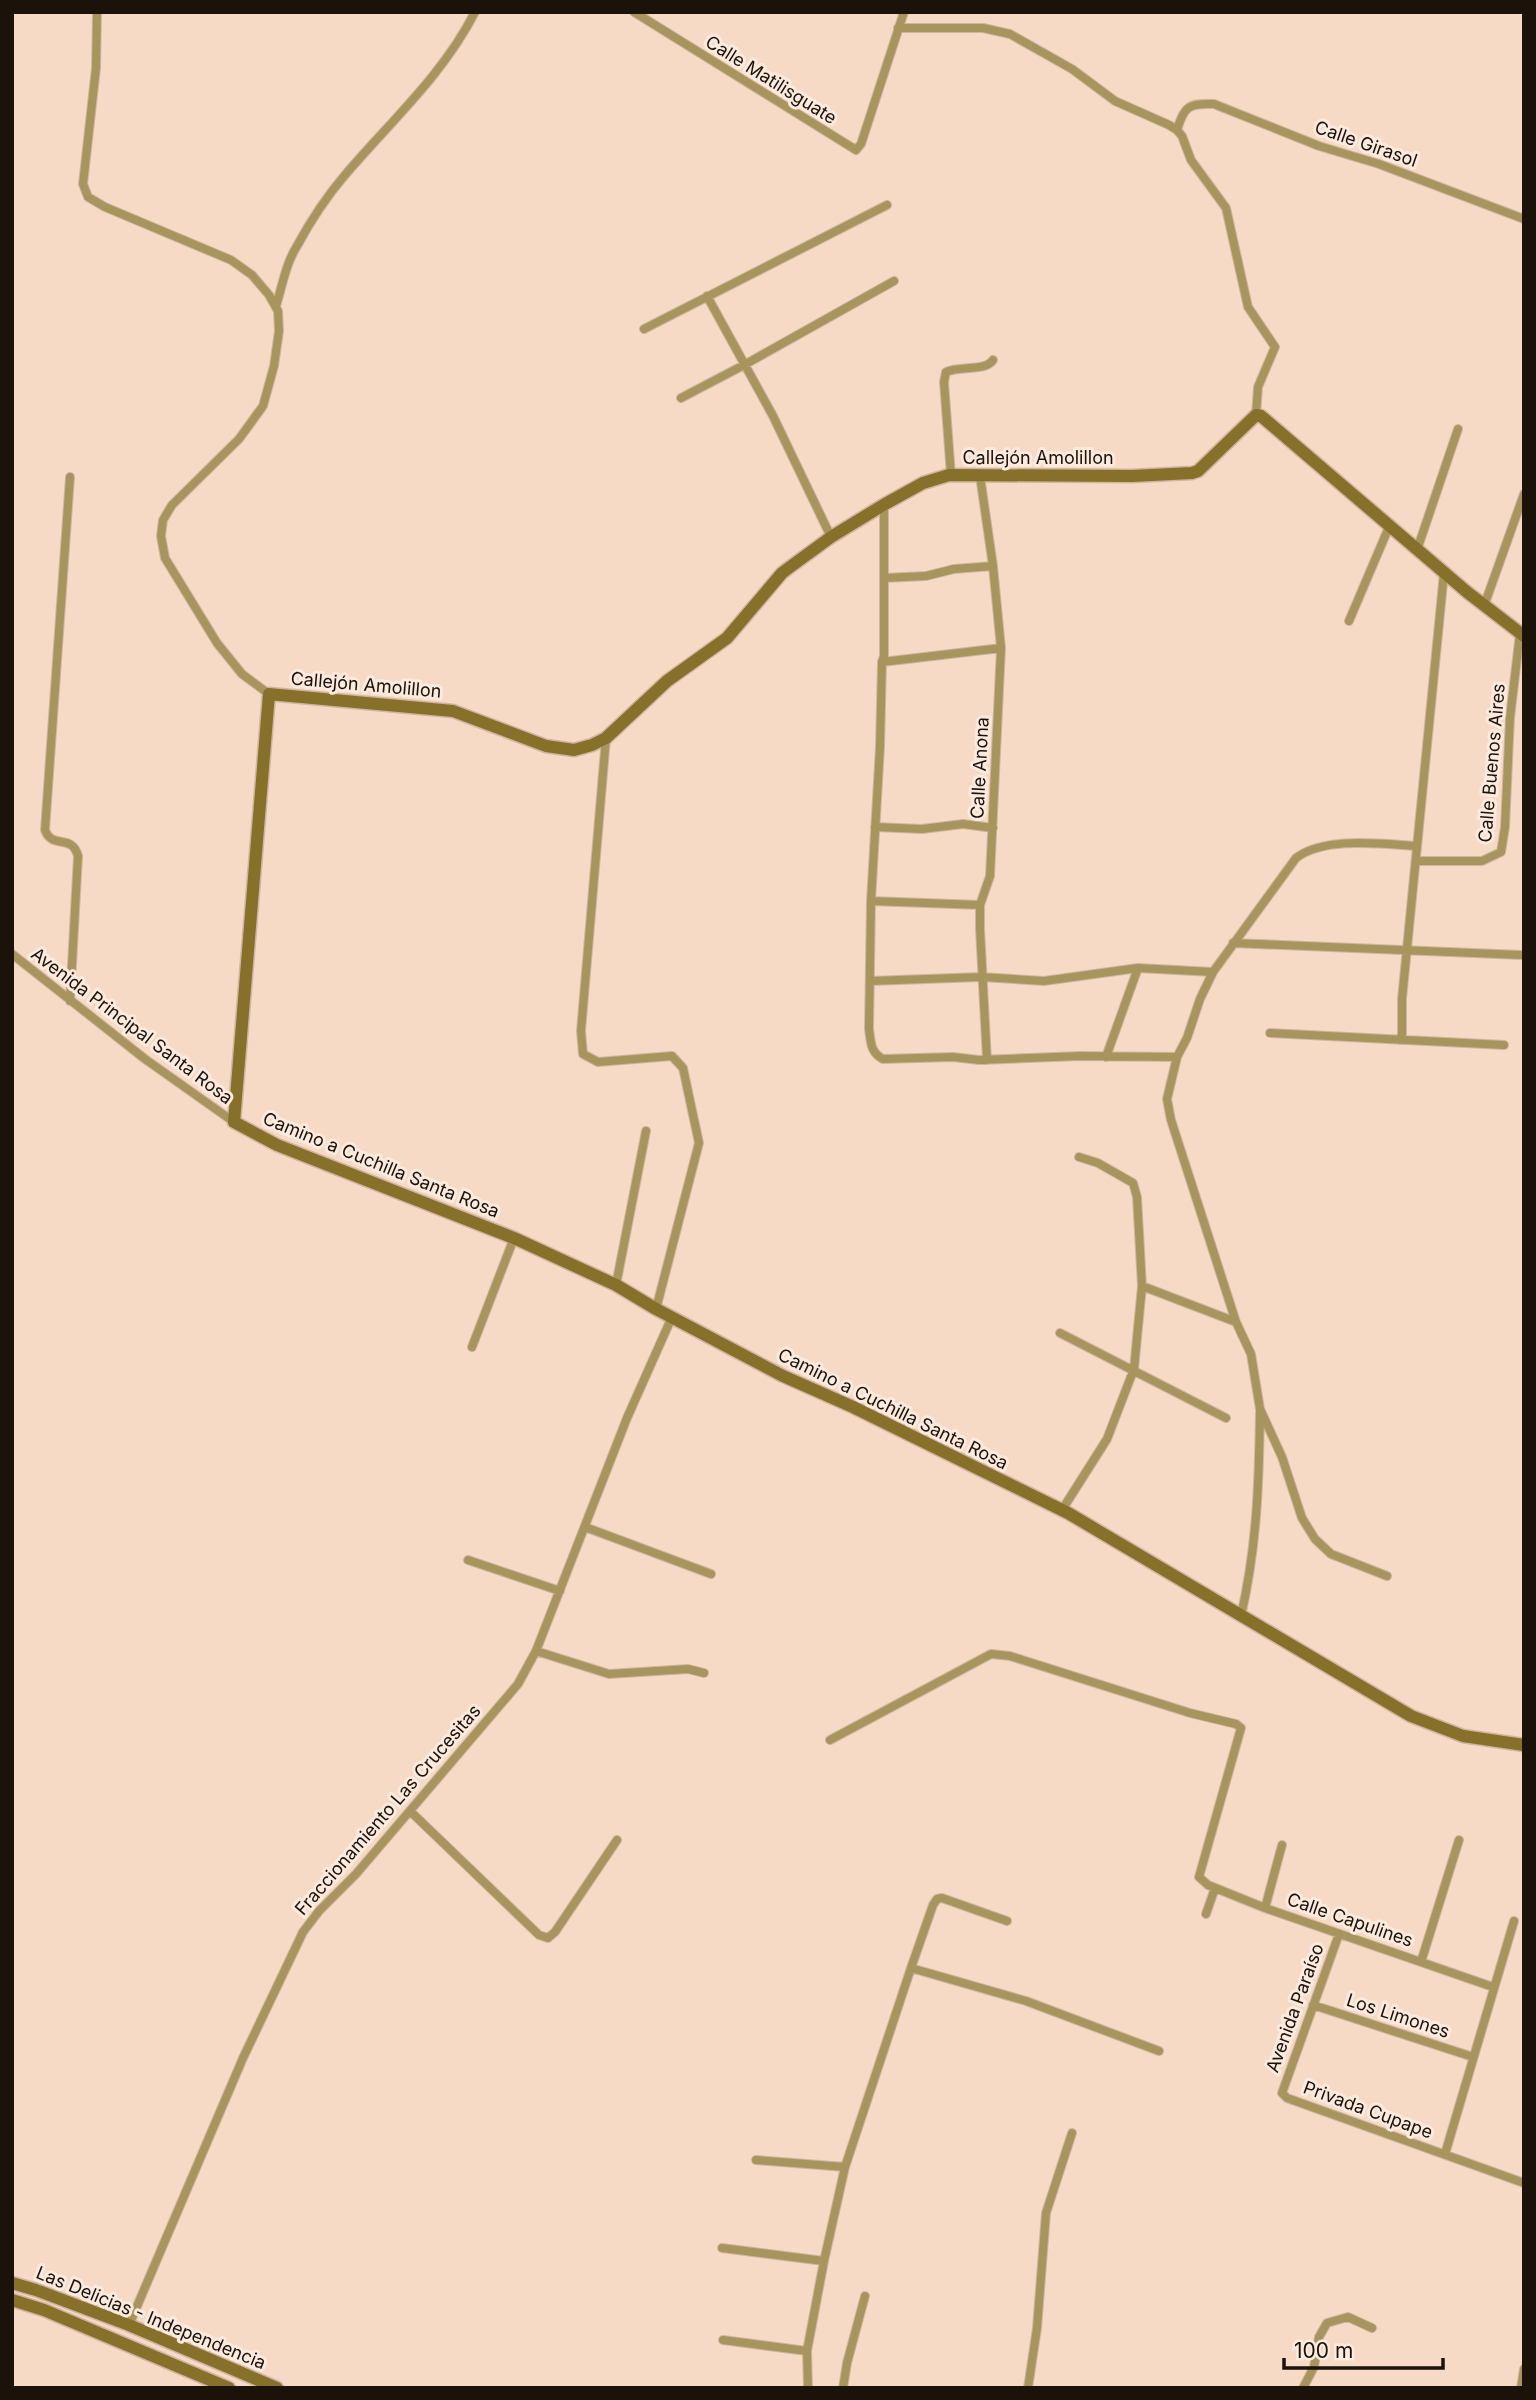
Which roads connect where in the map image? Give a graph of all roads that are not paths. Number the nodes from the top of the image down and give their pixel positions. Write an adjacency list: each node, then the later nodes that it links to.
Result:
1 (97, 12): 11 (street)
2 (475, 12): 11 (street)
3 (634, 12): 5 (street, Calle Matilisguate)
4 (904, 12): 5 (street)
5 (898, 29): 6 (street)
6 (1177, 130): 8 (street, Calle Girasol); 16 (street)
7 (887, 205): 10 (street)
8 (1524, 219)
9 (894, 281): 14 (street)
10 (707, 296): 12 (street); 14 (street)
11 (276, 306): 34 (street)
12 (643, 329)
13 (993, 359): 18 (street)
14 (744, 365): 15 (street); 24 (street)
15 (681, 397)
16 (1256, 415): 19 (street, Callejón Amolillon); 23 (street)
17 (1458, 429): 25 (street)
18 (951, 475): 19 (street, Callejón Amolillon); 22 (street, Callejón Amolillon)
19 (980, 476): 26 (street, Calle Anona)
20 (70, 477): 50 (street)
21 (1524, 494): 29 (street)
22 (884, 505): 24 (street, Callejón Amolillon); 28 (street)
23 (1389, 527): 25 (street); 30 (street)
24 (831, 537): 35 (street, Callejón Amolillon)
25 (1417, 550): 27 (street)
26 (993, 566): 28 (street); 32 (street, Calle Anona)
27 (1444, 573): 29 (street); 38 (street)
28 (884, 578): 33 (street)
29 (1484, 606): 31 (street)
30 (1349, 621)
31 (1522, 635): 39 (street, Calle Buenos Aires)
32 (1001, 648): 33 (street); 37 (street, Calle Anona)
33 (882, 662): 36 (street)
34 (269, 694): 35 (street, Callejón Amolillon); 57 (street, Callejón Amolillon)
35 (606, 738): 63 (street)
36 (875, 827): 37 (street); 40 (street)
37 (993, 828): 41 (street, Calle Anona)
38 (1417, 846): 39 (street); 42 (street)
39 (1416, 861): 43 (street)
40 (871, 901): 41 (street); 49 (street)
41 (980, 905): 48 (street, Calle Anona)
42 (1233, 943): 43 (street); 47 (street)
43 (1407, 950): 45 (street); 52 (street)
44 (12, 954): 50 (street, Avenida Principal Santa Rosa)
45 (1521, 955)
46 (1138, 968): 47 (street); 48 (street); 54 (street)
47 (1213, 972): 55 (street)
48 (981, 976): 49 (street); 56 (street, Calle Anona)
49 (870, 981): 56 (street)
50 (70, 1001): 57 (street, Avenida Principal Santa Rosa)
51 (1270, 1033): 52 (street)
52 (1400, 1040): 53 (street)
53 (1504, 1045)
54 (1106, 1057): 55 (street); 56 (street)
55 (1177, 1057): 65 (street)
56 (987, 1060)
57 (234, 1122): 60 (street, Camino a Cuchilla Santa Rosa)
58 (646, 1131): 61 (street)
59 (1079, 1157): 62 (street)
60 (514, 1238): 61 (street, Camino a Cuchilla Santa Rosa); 67 (street)
61 (616, 1286): 63 (street, Camino a Cuchilla Santa Rosa)
62 (1142, 1286): 65 (street); 68 (street)
63 (656, 1309): 64 (street, Camino a Cuchilla Santa Rosa)
64 (672, 1317): 71 (street, Camino a Cuchilla Santa Rosa); 72 (street, Fraccionamiento Las Crucesitas)
65 (1236, 1322): 69 (street)
66 (1060, 1333): 68 (street)
67 (472, 1347)
68 (1134, 1369): 70 (street); 71 (street)
69 (1260, 1409): 75 (street); 77 (street)
70 (1226, 1418)
71 (1062, 1510): 77 (street, Camino a Cuchilla Santa Rosa)
72 (586, 1527): 74 (street); 76 (street, Fraccionamiento Las Crucesitas)
73 (468, 1560): 76 (street)
74 (711, 1574)
75 (1387, 1576)
76 (560, 1591): 78 (street, Fraccionamiento Las Crucesitas)
77 (1241, 1616): 81 (street, Camino a Cuchilla Santa Rosa)
78 (536, 1651): 79 (street); 82 (street, Fraccionamiento Las Crucesitas)
79 (704, 1674)
80 (831, 1740): 86 (street, Calle Capulines)
81 (1524, 1745)
82 (410, 1811): 83 (street); 109 (street, Fraccionamiento Las Crucesitas)
83 (617, 1840)
84 (1459, 1840): 92 (street)
85 (1282, 1844): 87 (street)
86 (1215, 1888): 87 (street, Calle Capulines); 88 (street)
87 (1265, 1908): 91 (street, Calle Capulines)
88 (1206, 1914)
89 (1007, 1921): 93 (street)
90 (1514, 1921): 94 (street)
91 (1339, 1934): 92 (street, Calle Capulines); 95 (street, Avenida Paraíso)
92 (1421, 1962): 94 (street, Calle Capulines)
93 (911, 1968): 96 (street); 102 (street)
94 (1493, 1987): 97 (street)
95 (1313, 2005): 97 (street, Los Limones); 98 (street, Avenida Paraíso)
96 (1159, 2051)
97 (1473, 2057): 100 (street)
98 (1282, 2094): 100 (street, Privada Cupape)
99 (1072, 2133): 120 (street)
100 (1445, 2154): 103 (street, Privada Cupape)
101 (756, 2160): 102 (street)
102 (845, 2168): 105 (street)
103 (1524, 2183)
104 (722, 2248): 105 (street)
105 (824, 2261): 113 (street)
106 (12, 2283): 109 (street, Las Delicias - Independencia)
107 (865, 2296): 119 (street)
108 (12, 2300): 114 (street, Las Delicias - Independencia)
109 (128, 2325): 112 (street, Las Delicias - Independencia)
110 (1372, 2328): 121 (street)
111 (723, 2340): 113 (street)
112 (169, 2342): 114 (street); 117 (street, Las Delicias - Independencia)
113 (807, 2351): 118 (street)
114 (161, 2360): 116 (street, Las Delicias - Independencia)
115 (1524, 2369): 122 (street)
116 (229, 2388)
117 (276, 2388)
118 (808, 2388)
119 (844, 2388)
120 (1028, 2388)
121 (1303, 2388)
122 (1521, 2388)

